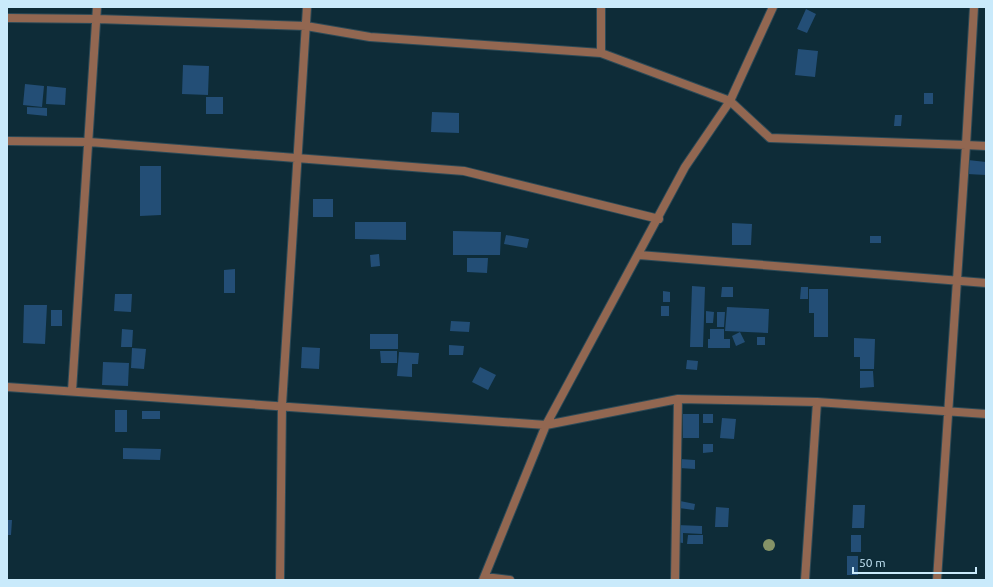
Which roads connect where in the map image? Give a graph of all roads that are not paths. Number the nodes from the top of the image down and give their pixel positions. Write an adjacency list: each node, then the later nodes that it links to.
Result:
1 (97, 7): 7 (street)
2 (307, 7): 8 (street)
3 (602, 7): 9 (street)
4 (773, 7): 10 (street)
5 (974, 7): 13 (street)
6 (7, 18): 7 (street)
7 (96, 19): 8 (street); 12 (street)
8 (306, 26): 9 (street); 15 (street)
9 (601, 53): 10 (street)
10 (730, 101): 13 (street); 16 (street)
11 (7, 141): 12 (street)
12 (89, 142): 15 (street); 21 (street)
13 (966, 145): 14 (street); 18 (street)
14 (986, 146)
15 (297, 158): 16 (street); 24 (street)
16 (658, 219): 17 (street)
17 (639, 255): 18 (street); 27 (street)
18 (957, 282): 19 (street); 25 (street)
19 (986, 283)
20 (7, 387): 21 (street)
21 (72, 391): 24 (street)
22 (678, 399): 23 (street); 27 (street); 31 (street)
23 (817, 402): 25 (street); 32 (street)
24 (282, 405): 27 (street); 29 (street)
25 (948, 411): 26 (street); 33 (street)
26 (986, 414)
27 (546, 426): 28 (street)
28 (484, 578): 30 (street)
29 (280, 580)
30 (510, 580)
31 (675, 580)
32 (805, 580)
33 (937, 580)

